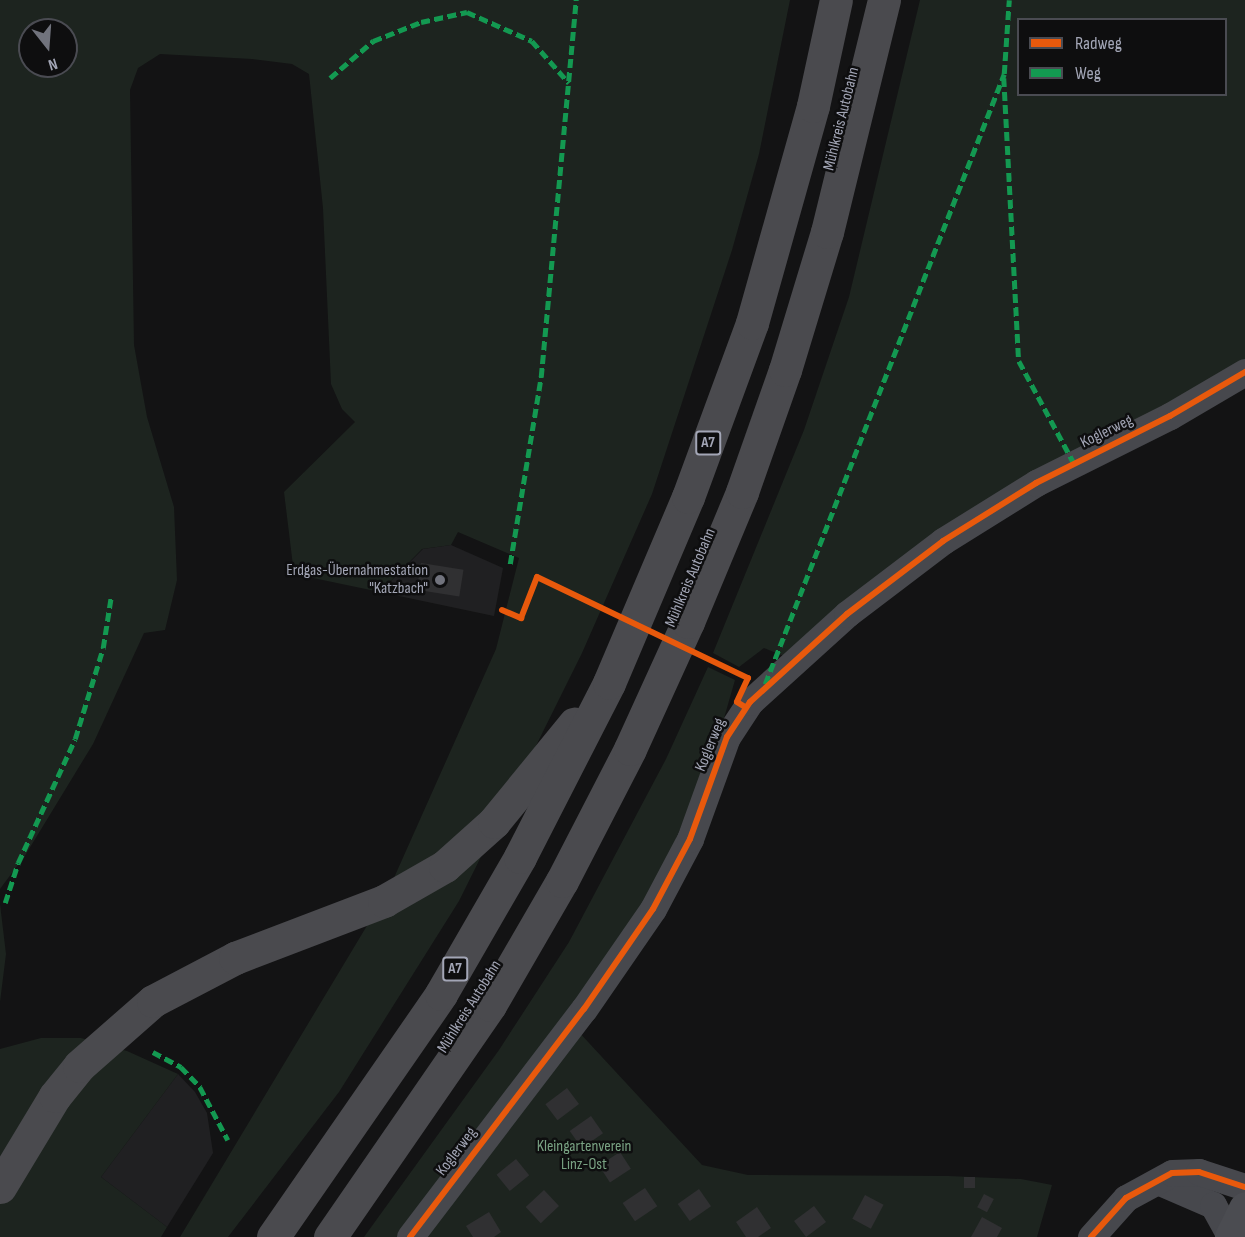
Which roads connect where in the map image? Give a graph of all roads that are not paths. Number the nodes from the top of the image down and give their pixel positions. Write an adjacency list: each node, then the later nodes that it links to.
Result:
1 (836, 0): 4 (highway, Mühlkreis Autobahn / A7)
2 (884, 0): 10 (highway, Mühlkreis Autobahn)
3 (1245, 372): 11 (street, Koglerweg)
4 (609, 683): 6 (highway); 9 (highway, Mühlkreis Autobahn / A7)
5 (1160, 1182): 7 (street); 12 (street); 13 (street)
6 (0, 1187)
7 (1245, 1187)
8 (1245, 1208): 13 (street)
9 (273, 1237)
10 (330, 1237)
11 (410, 1237)
12 (1091, 1237)
13 (1231, 1237)

